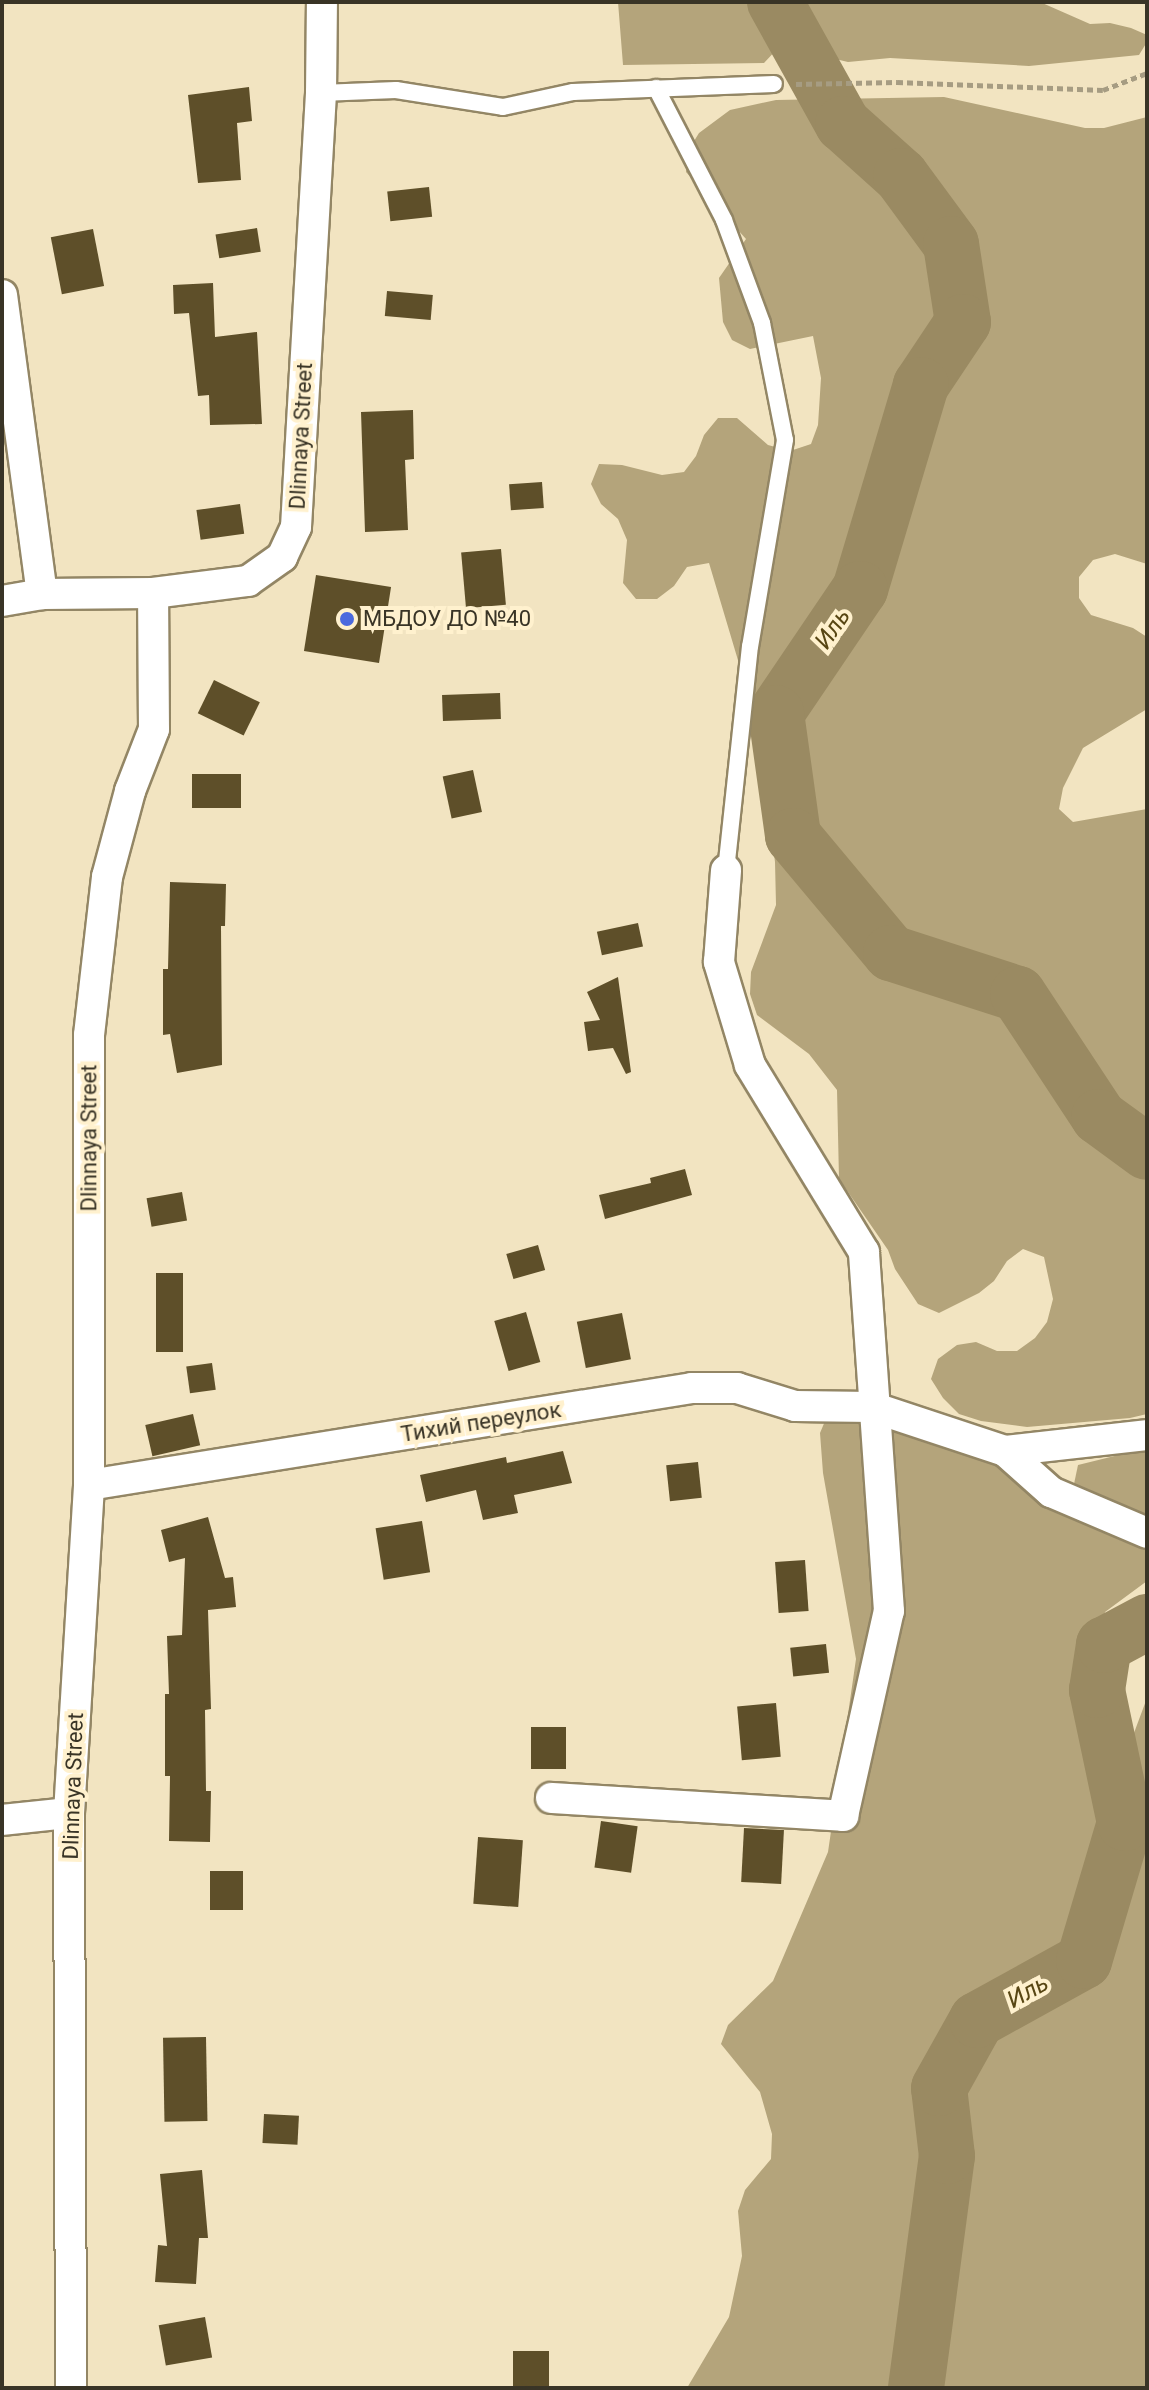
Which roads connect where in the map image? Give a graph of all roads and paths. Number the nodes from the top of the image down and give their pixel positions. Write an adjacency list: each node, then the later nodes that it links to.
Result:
1 (322, 2): 5 (street, Dlinnaya Street)
2 (1147, 73): 3 (path)
3 (774, 84): 4 (lane)
4 (656, 88): 5 (lane); 10 (lane)
5 (321, 93): 7 (street, Dlinnaya Street)
6 (2, 295): 8 (street)
7 (153, 593): 8 (street); 14 (street, Dlinnaya Street)
8 (42, 594): 9 (street)
9 (2, 601)
10 (726, 870): 11 (street)
11 (872, 1407): 13 (street, Тихий переулок); 14 (street, Тихий переулок); 16 (street)
12 (1147, 1435): 13 (street)
13 (1005, 1451): 15 (street)
14 (89, 1485): 17 (street, Dlinnaya Street)
15 (1147, 1533)
16 (551, 1798)
17 (69, 1813): 18 (street); 19 (street, Dlinnaya Street)
18 (2, 1820)
19 (71, 2388)

